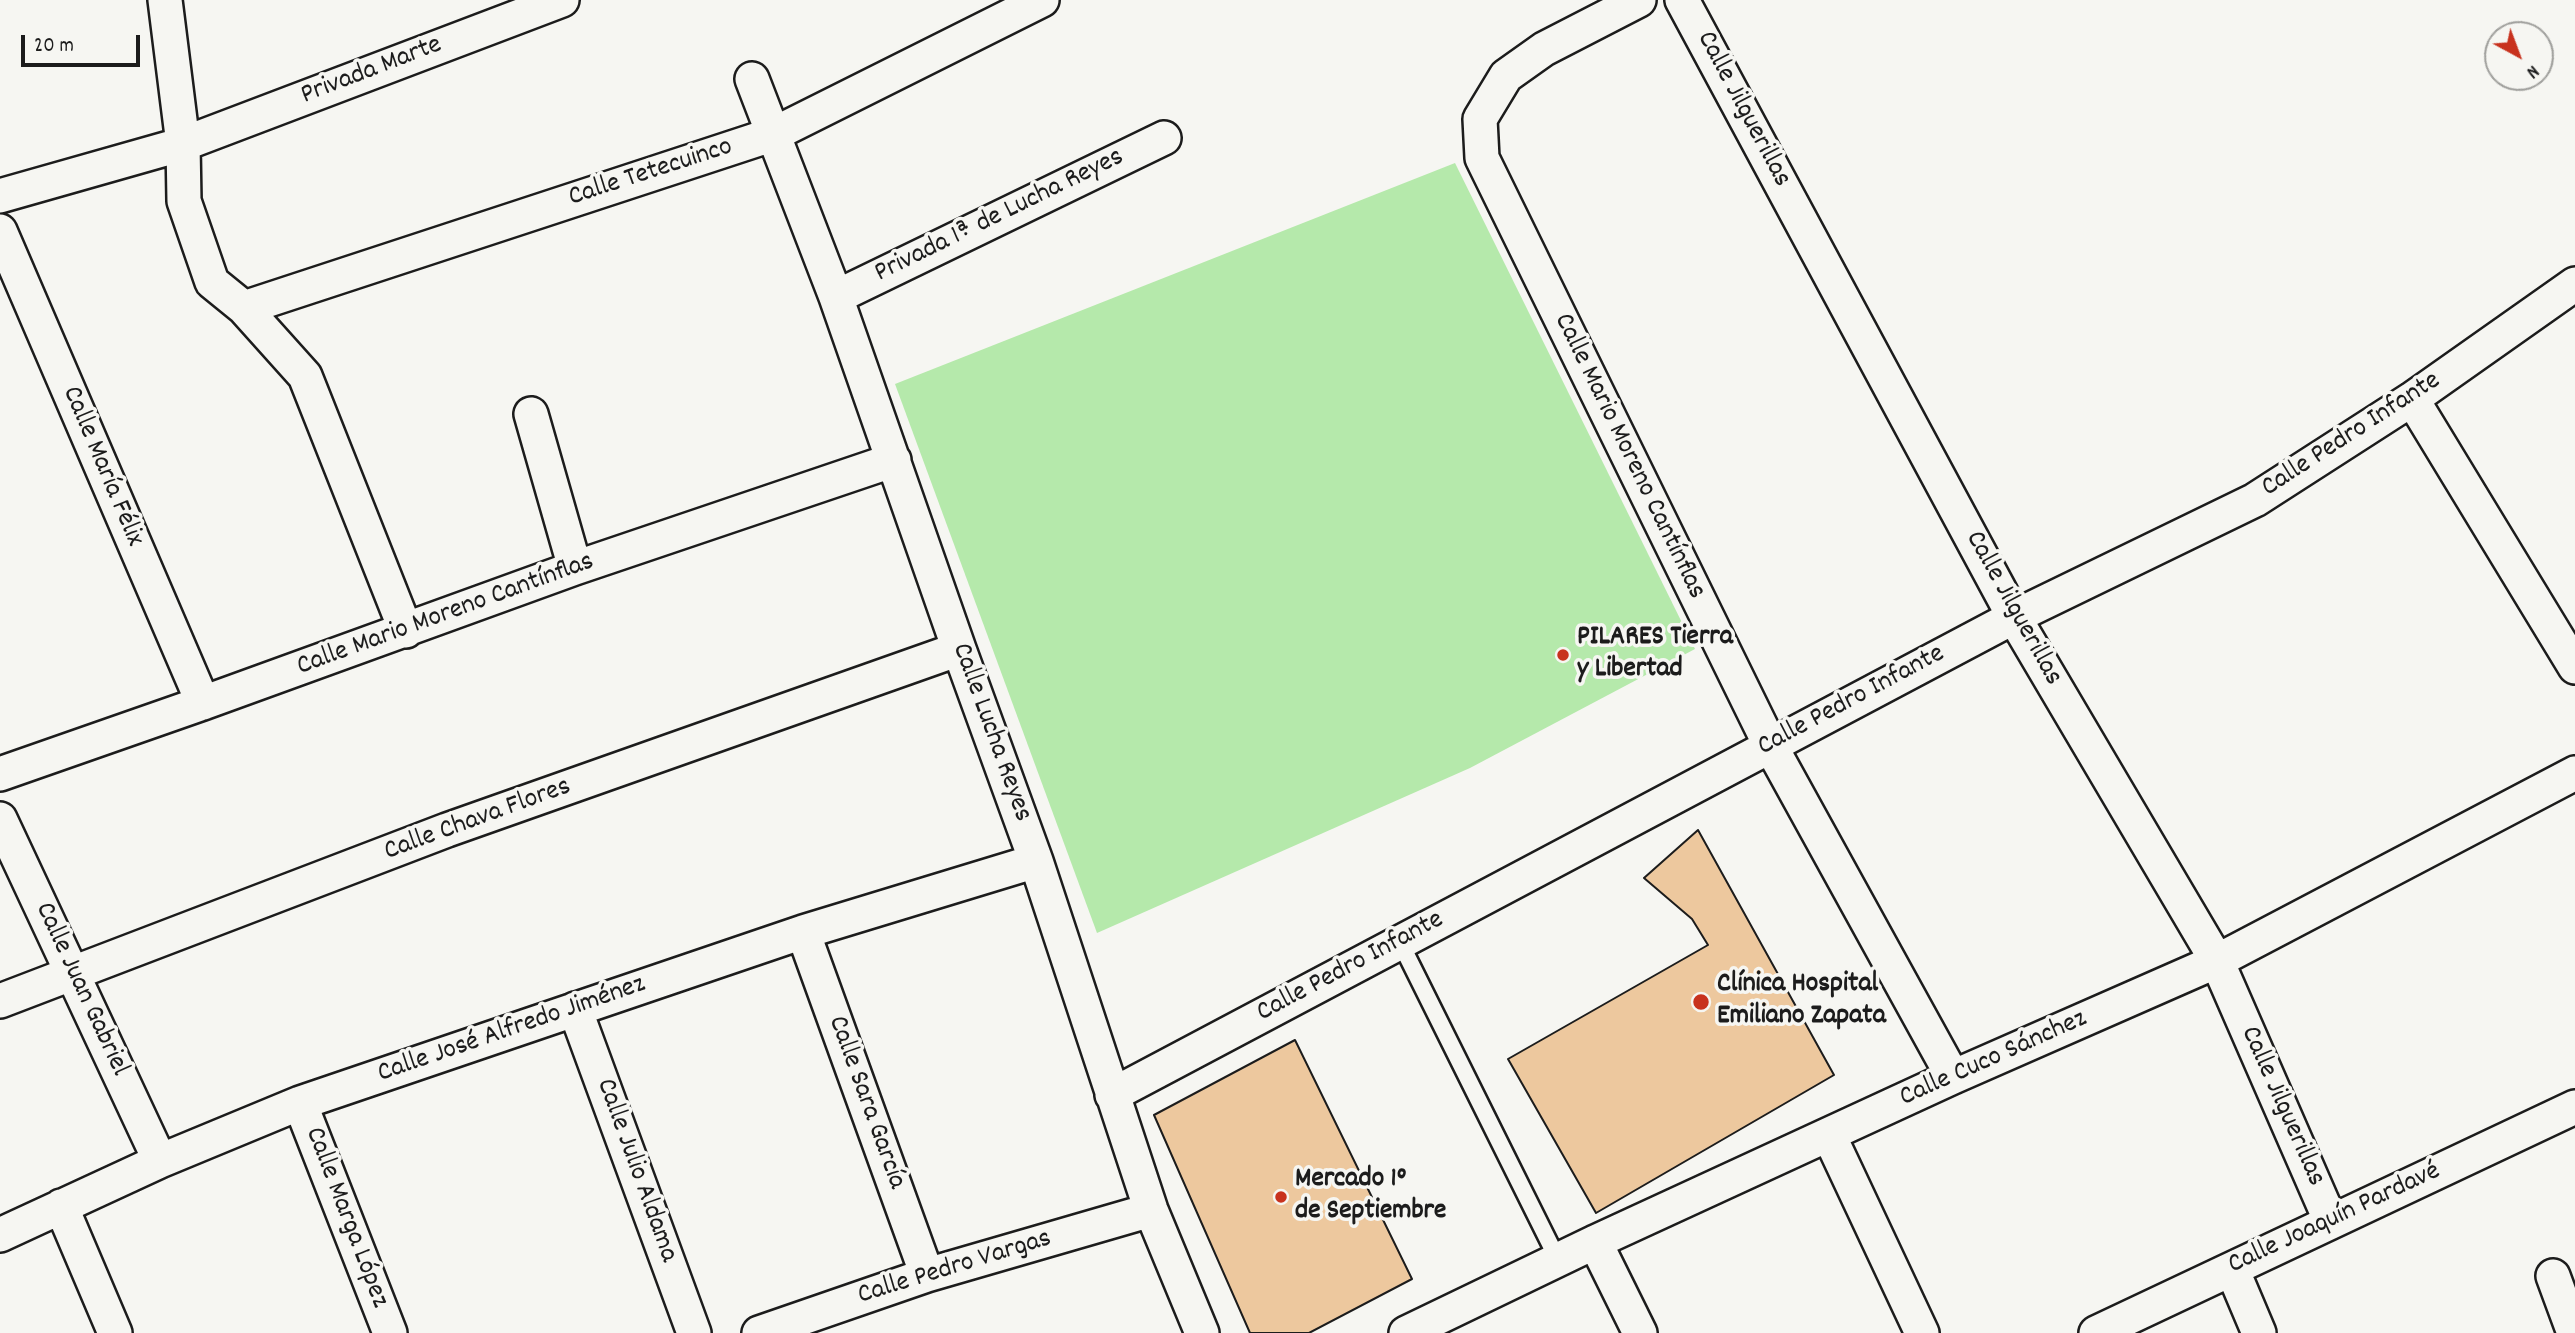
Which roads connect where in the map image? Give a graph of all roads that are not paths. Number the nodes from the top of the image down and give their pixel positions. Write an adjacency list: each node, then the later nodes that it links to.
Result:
1 (165, 0): 9 (street)
2 (562, 0): 9 (street, Privada Marte)
3 (1042, 0): 7 (street, Calle Tetecuinco)
4 (1639, 0): 24 (street, Calle Mario Moreno Cantínflas)
5 (1682, 0): 19 (street, Calle Jilguerillas)
6 (752, 79): 7 (street, Calle Lucha Reyes)
7 (774, 134): 13 (street, Calle Lucha Reyes); 14 (street, Calle Tetecuinco)
8 (1164, 138): 13 (street, Privada 1ª de Lucha Reyes)
9 (183, 144): 10 (street, Privada Marte); 14 (street)
10 (0, 196)
11 (0, 231): 23 (street, Calle María Félix)
12 (2575, 284): 15 (street, Calle Pedro Infante)
13 (836, 297): 17 (street, Calle Lucha Reyes)
14 (244, 308): 20 (street)
15 (2412, 399): 19 (street, Calle Pedro Infante); 22 (street)
16 (531, 414): 18 (street)
17 (894, 460): 18 (street, Calle Mario Moreno Cantínflas); 21 (street, Calle Lucha Reyes)
18 (575, 568): 20 (street, Calle Mario Moreno Cantínflas)
19 (2014, 617): 24 (street, Calle Pedro Infante); 31 (street, Calle Jilguerillas)
20 (407, 631): 23 (street, Calle Mario Moreno Cantínflas)
21 (959, 649): 28 (street, Calle Lucha Reyes); 32 (street, Calle Chava Flores)
22 (2575, 667)
23 (203, 703): 25 (street, Calle Mario Moreno Cantínflas)
24 (1770, 745): 30 (street, Calle Pedro Infante); 35 (street, Calle Mario Moreno Cantínflas)
25 (0, 774)
26 (2575, 774): 31 (street, Calle Cuco Sánchez)
27 (0, 819): 32 (street, Calle Juan Gabriel)
28 (1037, 861): 29 (street, Calle José Alfredo Jiménez); 36 (street, Calle Lucha Reyes)
29 (803, 932): 34 (street, Calle José Alfredo Jiménez); 48 (street, Calle Sara García)
30 (1400, 942): 36 (street, Calle Pedro Infante); 46 (lane)
31 (2217, 961): 35 (street, Calle Cuco Sánchez); 43 (street, Calle Jilguerillas)
32 (73, 974): 33 (street, Calle Chava Flores); 40 (street, Calle Juan Gabriel)
33 (0, 1001)
34 (575, 1009): 37 (street, Calle José Alfredo Jiménez); 52 (street, Calle Julio Aldama)
35 (1953, 1077): 39 (street, Calle Cuco Sánchez)
36 (1112, 1095): 42 (street, Calle Lucha Reyes)
37 (300, 1103): 40 (street, Calle José Alfredo Jiménez); 51 (street, Calle Marga López)
38 (2575, 1107): 43 (street, Calle Joaquín Pardavé)
39 (1829, 1135): 45 (street, Calle Cuco Sánchez); 57 (street)
40 (160, 1161): 41 (street, Calle José Alfredo Jiménez)
41 (61, 1206): 44 (street, Calle José Alfredo Jiménez); 50 (street)
42 (1151, 1210): 48 (street, Calle Pedro Vargas); 54 (street, Calle Lucha Reyes)
43 (2331, 1222): 47 (street, Calle Joaquín Pardavé)
44 (0, 1235)
45 (1595, 1242): 46 (street, Calle Cuco Sánchez); 56 (street)
46 (1558, 1260): 55 (street, Calle Cuco Sánchez)
47 (2232, 1269): 58 (street, Calle Joaquín Pardavé); 59 (street)
48 (927, 1275): 53 (street, Calle Pedro Vargas)
49 (2553, 1276): 60 (street)
50 (115, 1333)
51 (390, 1333)
52 (694, 1333)
53 (760, 1333)
54 (1202, 1333)
55 (1406, 1333)
56 (1640, 1333)
57 (1922, 1333)
58 (2096, 1333)
59 (2259, 1333)
60 (2574, 1333)

